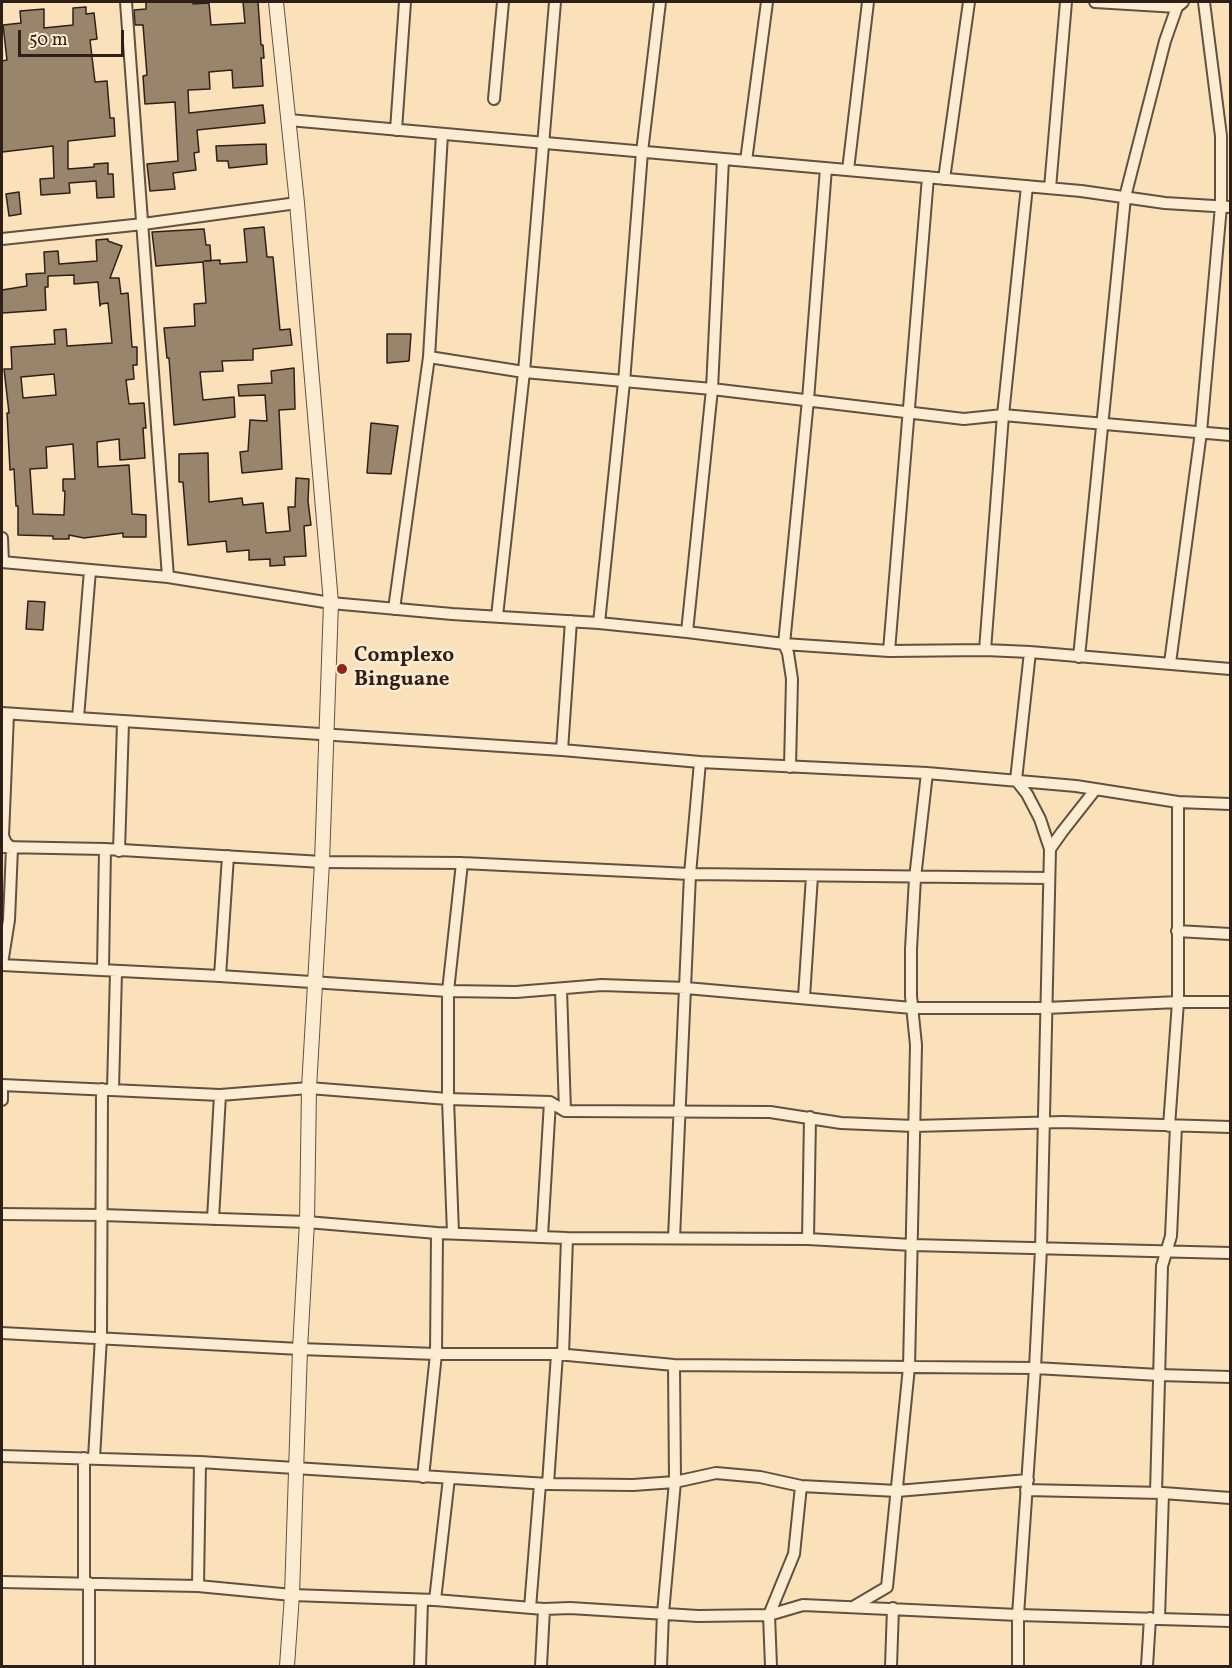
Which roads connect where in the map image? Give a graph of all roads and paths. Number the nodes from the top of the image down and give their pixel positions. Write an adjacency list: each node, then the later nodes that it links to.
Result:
1 (126, 2): 34 (street)
2 (276, 2): 16 (street)
3 (405, 2): 18 (street)
4 (503, 2): 15 (street)
5 (555, 2): 21 (street)
6 (660, 2): 22 (street)
7 (767, 2): 24 (street)
8 (868, 2): 26 (street)
9 (969, 2): 28 (street)
10 (1065, 2): 30 (street)
11 (1095, 2): 13 (street)
12 (1204, 2): 20 (street)
13 (1127, 3): 14 (street)
14 (1180, 4): 31 (street)
15 (494, 99)
16 (290, 120): 18 (street); 32 (street)
17 (1230, 122): 20 (street)
18 (396, 129): 19 (street)
19 (442, 134): 21 (street); 36 (street)
20 (1221, 136): 33 (street)
21 (544, 143): 22 (street); 37 (street)
22 (642, 152): 23 (street); 38 (street)
23 (723, 159): 24 (street); 39 (street)
24 (746, 161): 25 (street)
25 (826, 168): 26 (street); 40 (street)
26 (848, 170): 27 (street)
27 (928, 177): 28 (street); 41 (street)
28 (945, 179): 29 (street)
29 (1027, 186): 30 (street); 42 (street)
30 (1050, 188): 31 (street)
31 (1125, 197): 33 (street); 43 (street)
32 (297, 203): 34 (street); 50 (street)
33 (1226, 207): 44 (street)
34 (143, 224): 35 (street); 49 (street)
35 (2, 239)
36 (429, 357): 37 (street); 51 (street)
37 (524, 372): 38 (street); 52 (street)
38 (624, 382): 39 (street); 54 (street)
39 (712, 390): 40 (street); 55 (street)
40 (808, 400): 41 (street); 56 (street)
41 (908, 413): 42 (street); 58 (street)
42 (1003, 416): 43 (street); 57 (street)
43 (1103, 423): 44 (street); 60 (street)
44 (1201, 432): 45 (street); 61 (street)
45 (1230, 435)
46 (2, 538): 47 (street)
47 (2, 562): 48 (street)
48 (90, 570): 49 (street); 64 (street)
49 (168, 577): 50 (street)
50 (331, 603): 51 (street); 66 (street)
51 (394, 609): 52 (street)
52 (497, 616): 53 (street)
53 (571, 621): 54 (street); 67 (street)
54 (599, 623): 55 (street)
55 (687, 632): 56 (street)
56 (784, 645): 58 (street); 69 (street)
57 (985, 650): 58 (street); 59 (street)
58 (889, 651)
59 (1030, 652): 60 (street); 71 (street)
60 (1079, 657): 61 (street)
61 (1170, 663): 62 (street)
62 (1230, 669)
63 (5, 714): 64 (street); 75 (street)
64 (78, 718): 65 (street)
65 (123, 722): 66 (street); 78 (street)
66 (327, 736): 67 (street); 80 (street)
67 (562, 750): 68 (street)
68 (700, 762): 69 (street); 82 (street)
69 (790, 767): 70 (street)
70 (927, 774): 71 (street); 84 (street)
71 (1016, 780): 72 (street); 77 (street)
72 (1095, 790): 73 (street); 77 (street)
73 (1178, 802): 74 (street); 86 (street)
74 (1230, 804)
75 (7, 848): 76 (street); 88 (street)
76 (105, 849): 78 (street); 89 (street)
77 (1050, 849): 85 (street)
78 (118, 851): 79 (street)
79 (228, 856): 80 (street); 91 (street)
80 (322, 862): 81 (street); 92 (street)
81 (462, 863): 82 (street); 95 (street)
82 (690, 874): 83 (street); 93 (street)
83 (813, 876): 84 (street); 96 (street)
84 (915, 878): 85 (street); 99 (street)
85 (1049, 878): 100 (street)
86 (1177, 931): 87 (street); 97 (street)
87 (1230, 934)
88 (2, 964): 89 (street)
89 (103, 969): 90 (street)
90 (116, 972): 91 (street); 104 (street)
91 (220, 976): 92 (street)
92 (316, 982): 95 (street); 102 (street)
93 (686, 988): 94 (street); 96 (street); 110 (street)
94 (561, 989): 95 (street); 109 (street)
95 (448, 991): 106 (street)
96 (804, 997): 99 (street)
97 (1178, 1002): 98 (street); 100 (street); 114 (street)
98 (1230, 1002)
99 (912, 1008): 100 (street); 113 (street)
100 (1046, 1008): 112 (street)
101 (2, 1085): 103 (street); 107 (street)
102 (309, 1088): 105 (street); 106 (street); 119 (street)
103 (102, 1089): 104 (street); 117 (street)
104 (113, 1089): 105 (street)
105 (220, 1095): 118 (street)
106 (448, 1099): 108 (street); 121 (street)
107 (2, 1100)
108 (550, 1102): 109 (street); 122 (street)
109 (565, 1111): 110 (street)
110 (681, 1111): 111 (street); 124 (street)
111 (810, 1118): 113 (street); 125 (street)
112 (1043, 1124): 113 (street); 114 (street); 127 (street)
113 (914, 1126): 126 (street)
114 (1173, 1126): 115 (street); 128 (street)
115 (1230, 1127)
116 (2, 1214): 117 (street)
117 (102, 1215): 118 (street); 131 (street)
118 (213, 1219): 119 (street)
119 (307, 1222): 120 (street); 132 (street)
120 (437, 1233): 121 (street); 133 (street)
121 (453, 1233): 122 (street)
122 (542, 1236): 123 (street)
123 (567, 1238): 124 (street); 134 (street)
124 (674, 1238): 125 (street)
125 (808, 1239): 126 (street)
126 (912, 1245): 127 (street); 136 (street)
127 (1041, 1249): 128 (street); 137 (street)
128 (1166, 1250): 129 (street); 138 (street)
129 (1230, 1253)
130 (2, 1333): 131 (street)
131 (101, 1337): 132 (street); 141 (street)
132 (300, 1349): 133 (street); 143 (street)
133 (436, 1354): 134 (street); 144 (street)
134 (560, 1355): 135 (street); 147 (street)
135 (674, 1365): 136 (street); 146 (street)
136 (909, 1367): 137 (street); 150 (street)
137 (1035, 1368): 138 (street); 148 (street)
138 (1159, 1375): 139 (street); 151 (street)
139 (1230, 1377)
140 (2, 1456): 141 (street)
141 (89, 1458): 142 (street); 154 (street)
142 (200, 1462): 143 (street); 155 (street)
143 (296, 1469): 144 (street); 156 (street)
144 (423, 1477): 145 (street)
145 (449, 1478): 147 (street); 157 (street)
146 (675, 1482): 147 (street); 149 (street); 163 (street)
147 (544, 1484): 160 (street)
148 (1027, 1485): 150 (street); 151 (street); 165 (street)
149 (801, 1486): 150 (street); 164 (street)
150 (897, 1491): 159 (street)
151 (1159, 1493): 152 (street); 166 (street)
152 (1230, 1498)
153 (2, 1582): 154 (street)
154 (87, 1583): 155 (street); 168 (street)
155 (198, 1586): 156 (street)
156 (292, 1595): 158 (street); 169 (street)
157 (435, 1600): 158 (street); 160 (street)
158 (422, 1601): 170 (street)
159 (853, 1607): 161 (street); 164 (street)
160 (530, 1608): 162 (street)
161 (893, 1608): 165 (street); 174 (street)
162 (544, 1609): 163 (street); 171 (street)
163 (663, 1613): 164 (street); 172 (street)
164 (769, 1614): 173 (street)
165 (1018, 1615): 166 (street); 175 (street)
166 (1155, 1618): 167 (street); 176 (street)
167 (1230, 1621)
168 (89, 1666)
169 (287, 1666)
170 (420, 1666)
171 (541, 1666)
172 (661, 1666)
173 (771, 1666)
174 (891, 1666)
175 (1018, 1666)
176 (1147, 1666)

